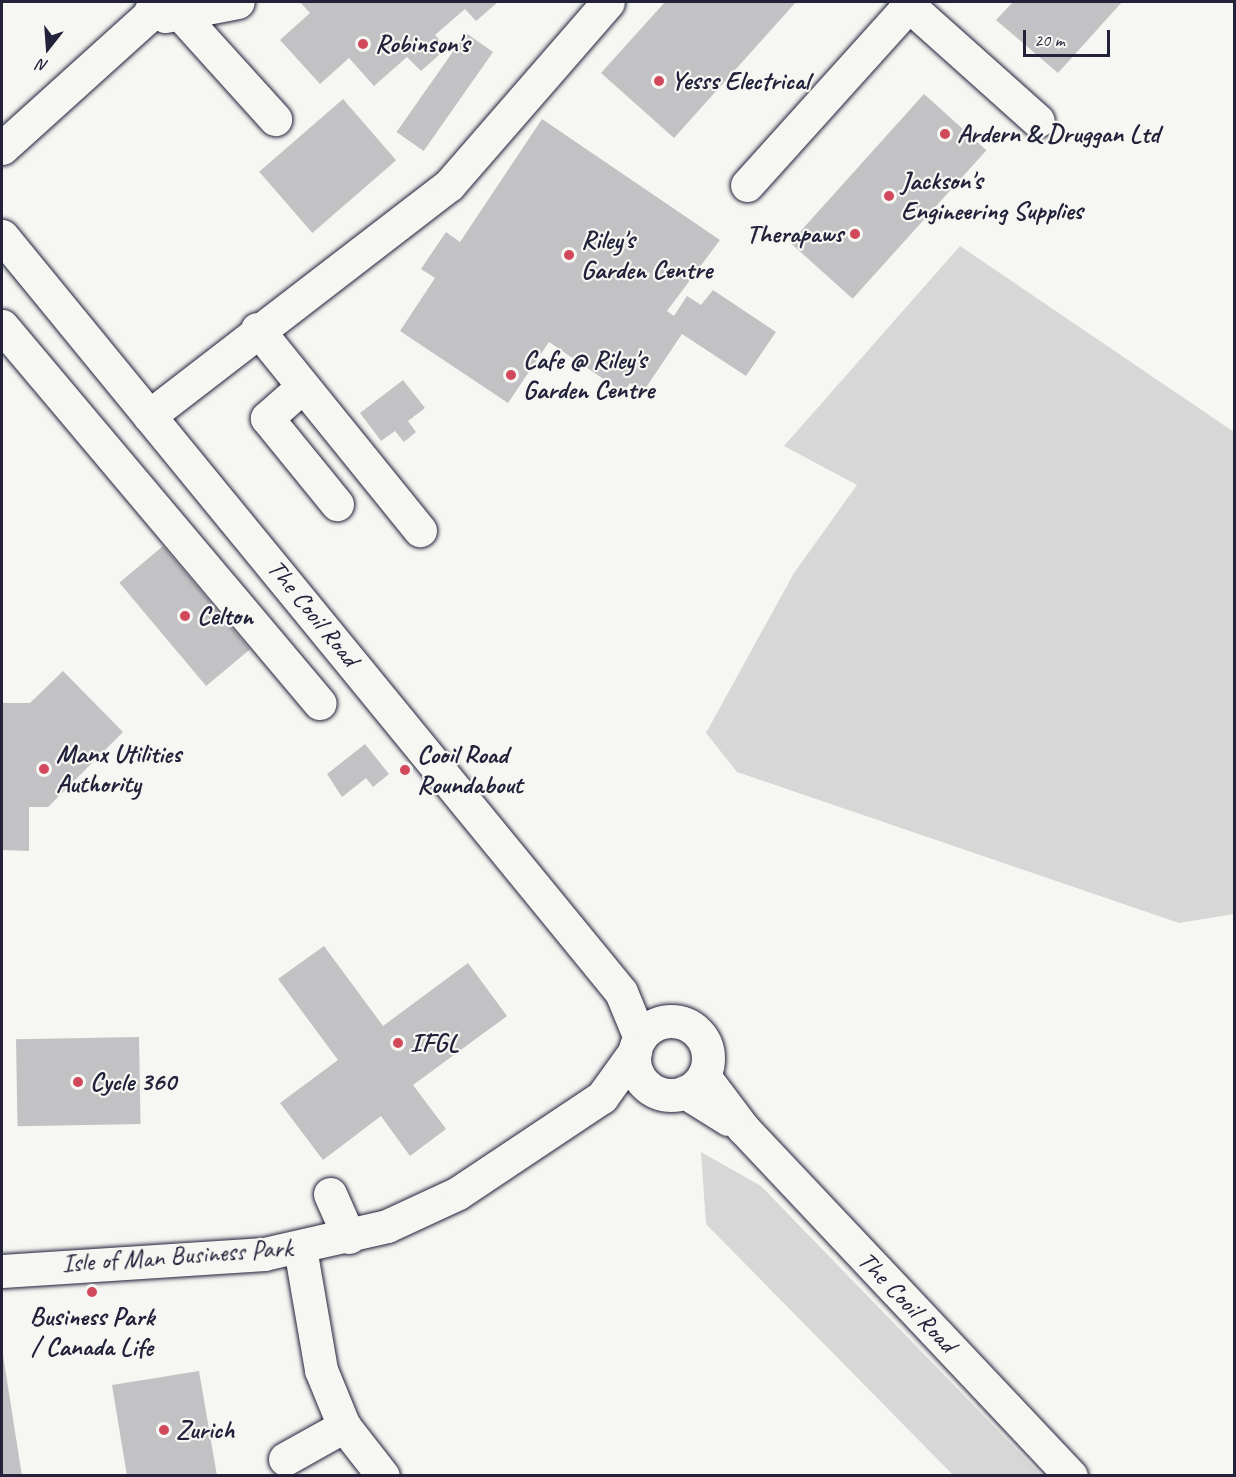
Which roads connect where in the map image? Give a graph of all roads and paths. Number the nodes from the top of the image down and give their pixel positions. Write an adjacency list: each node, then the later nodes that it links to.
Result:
1 (238, 2): 4 (main road)
2 (608, 2): 11 (main road)
3 (909, 3): 6 (main road); 8 (main road)
4 (162, 11): 5 (main road); 7 (main road)
5 (275, 119)
6 (1038, 121)
7 (2, 148)
8 (747, 185)
9 (2, 236): 13 (main road, The Cooil Road)
10 (2, 326): 16 (main road)
11 (257, 329): 12 (main road); 13 (main road)
12 (302, 387): 14 (main road); 15 (main road)
13 (149, 416): 17 (main road, The Cooil Road)
14 (337, 504)
15 (420, 530)
16 (319, 703)
17 (646, 1037): 18 (main road); 19 (main road); 20 (main road, Isle of Man Business Park)
18 (694, 1084): 19 (main road); 28 (main road, The Cooil Road)
19 (652, 1089): 20 (main road, Isle of Man Business Park)
20 (602, 1097): 22 (main road, Isle of Man Business Park)
21 (330, 1194): 22 (main road)
22 (349, 1237): 23 (main road, Isle of Man Business Park)
23 (300, 1248): 24 (main road, Isle of Man Business Park); 25 (main road)
24 (2, 1271)
25 (344, 1425): 26 (main road); 27 (main road)
26 (285, 1459)
27 (382, 1476)
28 (1071, 1476)

